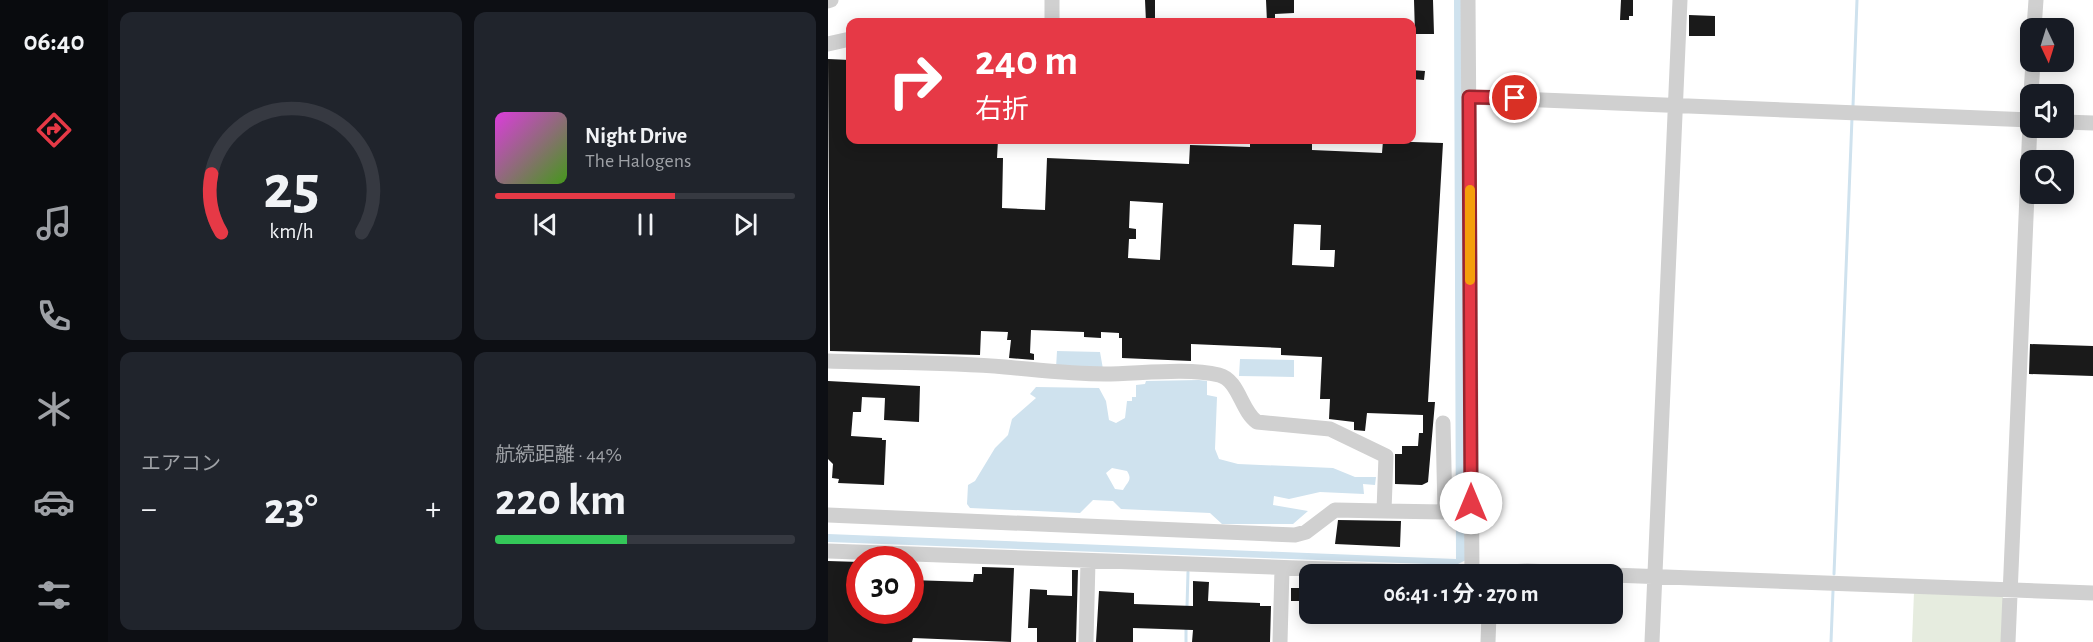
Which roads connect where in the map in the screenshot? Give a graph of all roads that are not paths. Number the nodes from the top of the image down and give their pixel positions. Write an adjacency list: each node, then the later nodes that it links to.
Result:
1 (1052, 0): 5 (street)
2 (1468, 0): 9 (street)
3 (1680, 0): 10 (street)
4 (2036, 0): 6 (street)
5 (1052, 18)
6 (2035, 18)
7 (846, 40): 8 (street)
8 (828, 44)
9 (1469, 97): 10 (street); 21 (street)
10 (1676, 105): 11 (street); 25 (street)
11 (2020, 120)
12 (2074, 122): 13 (street)
13 (2093, 123)
14 (2030, 138): 26 (street)
15 (828, 361): 17 (street)
16 (1443, 423): 17 (street)
17 (1384, 511): 18 (street)
18 (828, 515)
19 (828, 550): 20 (street)
20 (1088, 561): 22 (street); 29 (street)
21 (1471, 564)
22 (1282, 569): 23 (street); 30 (street)
23 (1299, 569)
24 (1623, 575): 25 (street)
25 (1655, 576): 26 (street); 32 (street)
26 (2010, 590): 27 (street); 33 (street)
27 (2093, 593)
28 (1489, 624): 31 (street)
29 (1086, 642)
30 (1280, 642)
31 (1488, 642)
32 (1652, 642)
33 (2008, 642)

